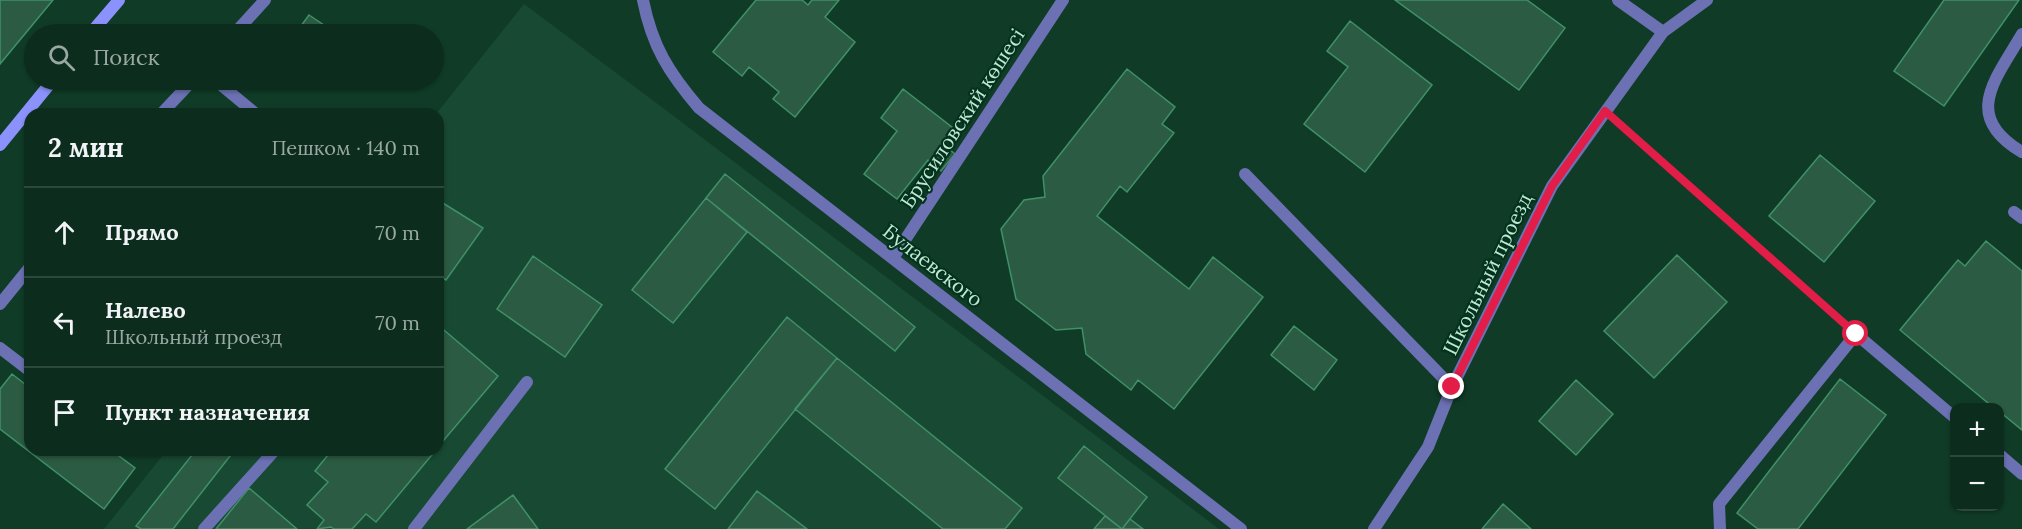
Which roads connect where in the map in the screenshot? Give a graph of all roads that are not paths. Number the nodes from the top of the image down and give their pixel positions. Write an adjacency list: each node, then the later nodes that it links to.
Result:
1 (119, 0): 7 (main road)
2 (265, 0): 8 (street)
3 (643, 0): 21 (street, Булаевского)
4 (1063, 0): 21 (street, Брусиловский көшесі)
5 (1618, 0): 9 (street)
6 (1707, 0): 9 (street, Школьный проезд)
7 (99, 24)
8 (243, 24)
9 (1663, 32): 27 (street, Школьный проезд)
10 (2022, 34): 19 (street)
11 (46, 90): 14 (main road)
12 (184, 90): 15 (street)
13 (227, 90): 16 (street)
14 (31, 108)
15 (167, 108)
16 (249, 108)
17 (24, 116): 18 (main road)
18 (0, 145)
19 (2022, 152)
20 (1245, 174): 27 (street)
21 (893, 258): 34 (street, Булаевского)
22 (24, 274): 23 (street)
23 (0, 304)
24 (0, 348): 25 (street)
25 (24, 366)
26 (527, 382): 33 (street)
27 (1452, 387): 35 (street, Школьный проезд)
28 (1950, 414): 36 (street)
29 (270, 456): 32 (street)
30 (2002, 457): 31 (street)
31 (2022, 474)
32 (204, 529)
33 (414, 529)
34 (1241, 529)
35 (1374, 529)
36 (1720, 529)

